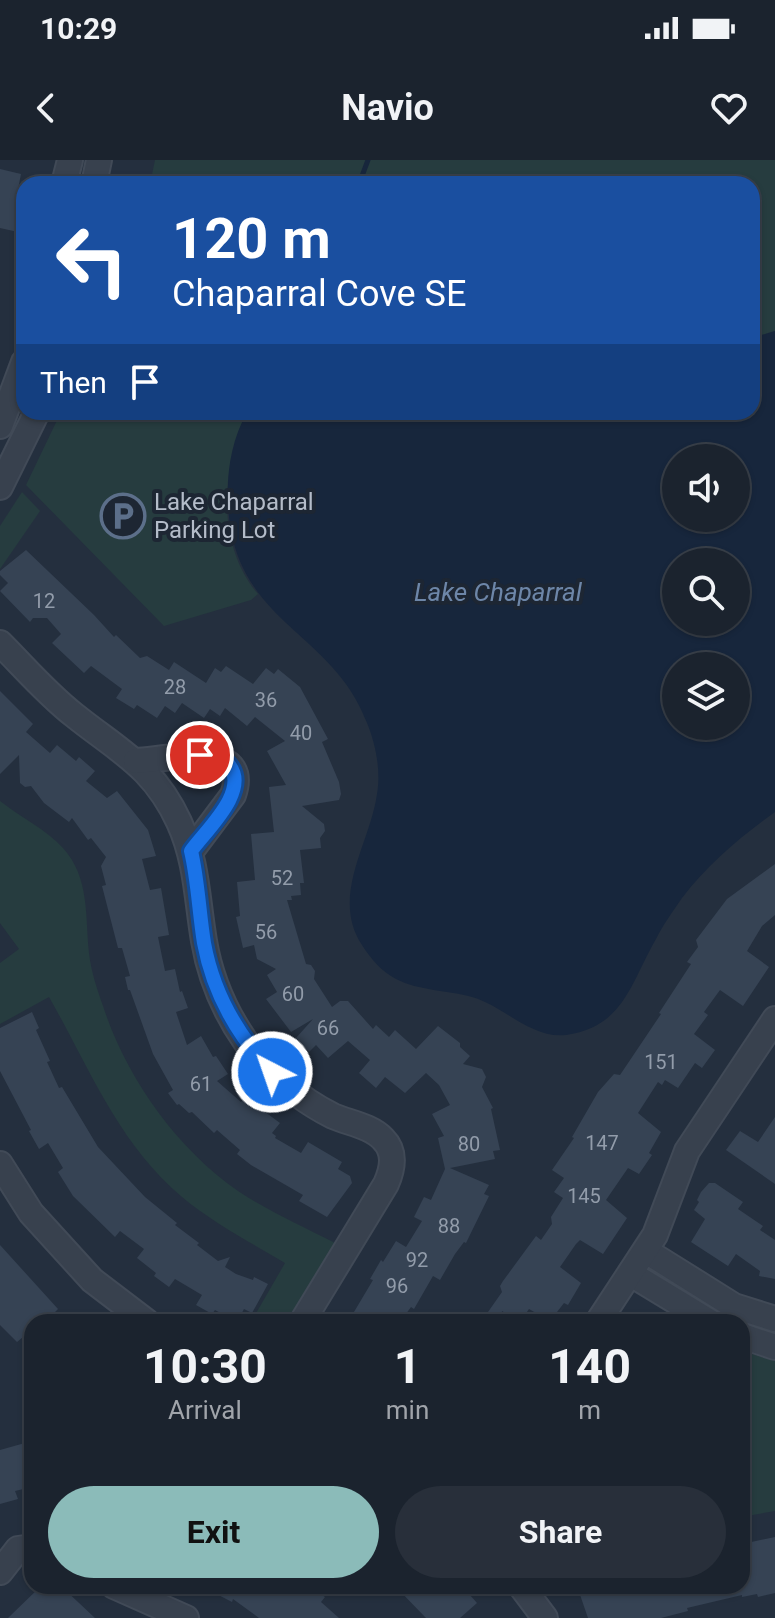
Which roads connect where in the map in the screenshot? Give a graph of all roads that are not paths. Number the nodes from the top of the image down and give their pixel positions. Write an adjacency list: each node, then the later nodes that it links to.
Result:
1 (12, 394): 3 (street)
2 (33, 420): 4 (street)
3 (0, 426)
4 (0, 487)
5 (0, 643): 6 (street)
6 (136, 761): 7 (street); 7 (street)
7 (191, 851): 13 (street)
8 (775, 1019): 10 (street)
9 (0, 1164): 12 (street)
10 (646, 1251): 11 (street); 16 (street)
11 (631, 1274): 14 (street); 15 (street)
12 (137, 1314)
13 (307, 1314)
14 (604, 1314)
15 (697, 1314)
16 (775, 1319)
17 (750, 1339): 18 (street)
18 (775, 1347)
19 (24, 1548): 20 (street)
20 (0, 1572)
21 (132, 1594): 23 (street)
22 (527, 1594): 24 (street)
23 (186, 1618)
24 (545, 1618)

